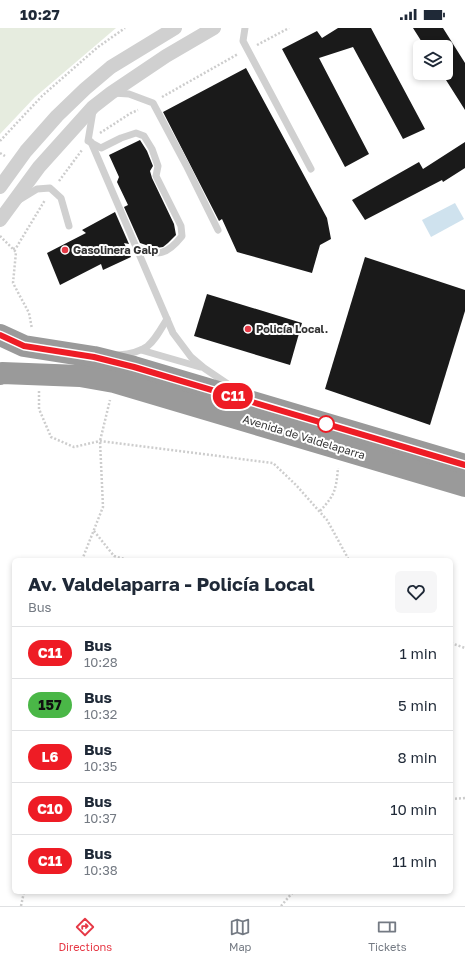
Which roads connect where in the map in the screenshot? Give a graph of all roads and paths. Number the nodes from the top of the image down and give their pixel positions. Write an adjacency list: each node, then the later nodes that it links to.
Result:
1 (125, 28): 7 (path)
2 (175, 28): 10 (street)
3 (214, 28): 5 (street)
4 (245, 28): 9 (lane)
5 (111, 93): 6 (street); 14 (lane)
6 (93, 107): 8 (lane); 11 (street)
7 (0, 141)
8 (91, 142): 16 (lane); 16 (lane)
9 (311, 169)
10 (0, 188)
11 (12, 204): 12 (street); 13 (lane)
12 (0, 220)
13 (69, 226)
14 (218, 230)
15 (0, 236): 18 (path)
16 (136, 247): 17 (lane)
17 (167, 319): 20 (lane); 22 (lane)
18 (32, 330)
19 (0, 335): 21 (highway, Avenida de Valdelaparra)
20 (141, 350): 21 (lane); 22 (lane)
21 (94, 357): 26 (highway, Avenida de Valdelaparra)
22 (204, 368): 26 (lane)
23 (0, 374): 24 (highway, Avenida de Valdelaparra)
24 (114, 382): 27 (path); 28 (highway, Avenida de Valdelaparra)
25 (38, 385): 27 (path)
26 (255, 402): 29 (highway, Avenida de Valdelaparra)
27 (100, 441): 31 (path); 32 (path)
28 (343, 449): 30 (highway, Avenida de Valdelaparra); 31 (path)
29 (465, 465)
30 (465, 486)
31 (320, 512): 35 (path)
32 (94, 530): 33 (path); 34 (path)
33 (83, 558)
34 (121, 558)
35 (348, 558)
36 (453, 645): 37 (path)
37 (465, 648)
38 (465, 798): 39 (path)
39 (453, 799)
40 (24, 894): 42 (path)
41 (291, 894): 43 (path)
42 (21, 906)
43 (281, 906)

